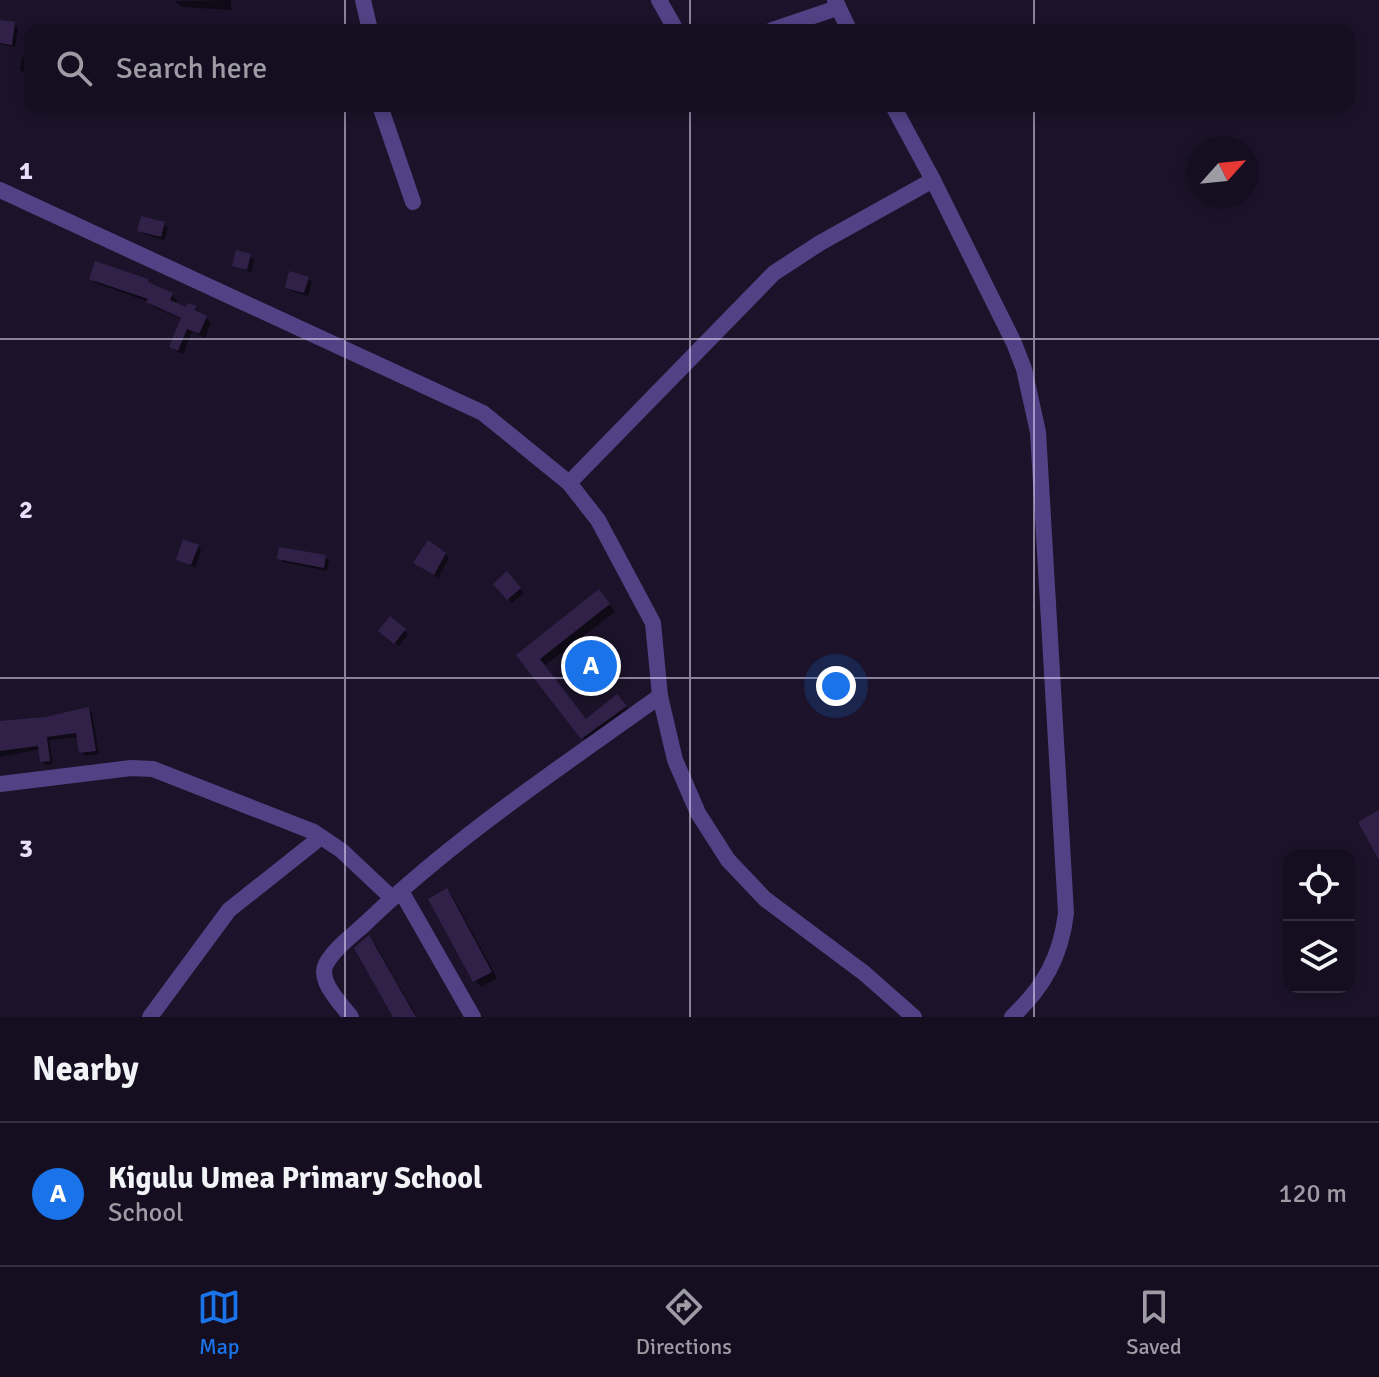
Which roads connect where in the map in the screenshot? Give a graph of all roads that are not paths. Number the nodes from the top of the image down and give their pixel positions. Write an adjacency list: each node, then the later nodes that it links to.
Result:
1 (363, 0): 4 (street)
2 (659, 0): 5 (street)
3 (836, 4): 6 (street); 7 (street)
4 (369, 24)
5 (673, 24)
6 (787, 24)
7 (846, 24)
8 (382, 112): 12 (street)
9 (896, 112): 10 (street)
10 (933, 180): 13 (street); 22 (street)
11 (0, 190): 13 (street)
12 (413, 202)
13 (569, 483): 14 (street)
14 (660, 696): 17 (street); 21 (street)
15 (0, 784): 16 (street)
16 (321, 837): 17 (street); 18 (street)
17 (396, 895): 19 (street); 20 (street)
18 (150, 1017)
19 (351, 1017)
20 (473, 1017)
21 (914, 1017)
22 (1012, 1017)

